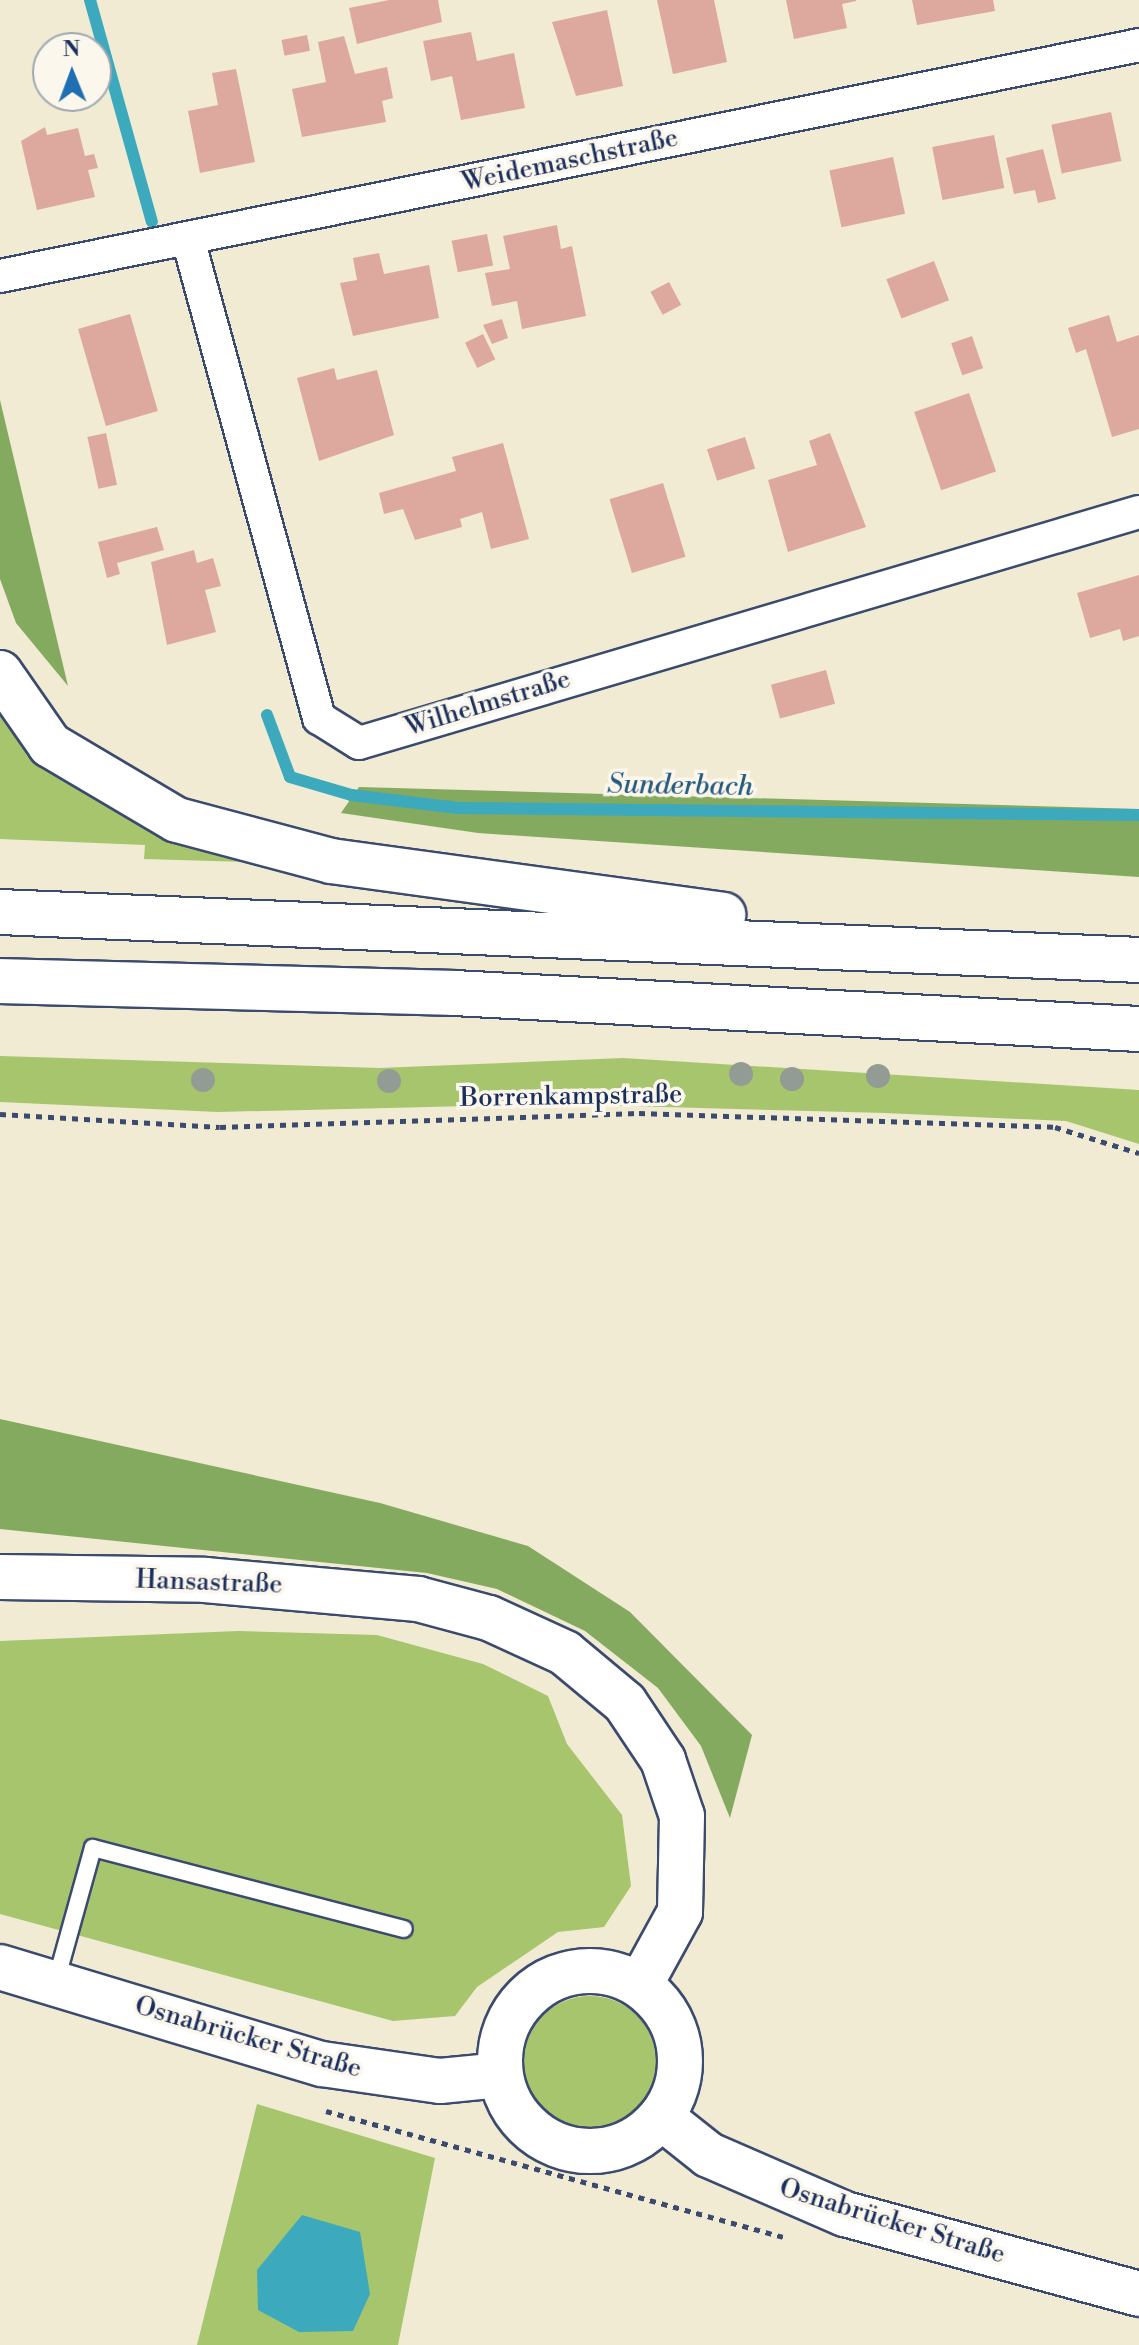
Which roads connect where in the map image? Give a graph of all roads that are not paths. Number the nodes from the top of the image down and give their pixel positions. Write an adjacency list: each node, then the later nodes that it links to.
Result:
1 (1139, 45): 2 (street, Weidemaschstraße)
2 (188, 239): 3 (street, Weidemaschstraße); 4 (street, Wilhelmstraße)
3 (0, 276)
4 (1139, 512)
5 (0, 673): 7 (main road)
6 (0, 912): 7 (main road)
7 (1003, 953): 8 (main road)
8 (1139, 960)
9 (0, 981): 10 (main road)
10 (1139, 1029)
11 (0, 1577): 12 (main road, Hansastraße)
12 (418, 1599): 13 (main road, Hansastraße); 17 (main road, Hansastraße)
13 (0, 1608)
14 (404, 1929): 16 (lane)
15 (0, 1967): 16 (main road, Osnabrücker Straße)
16 (56, 1982): 18 (main road, Osnabrücker Straße)
17 (640, 1985): 18 (main road); 19 (main road)
18 (500, 2075): 19 (main road)
19 (661, 2117): 20 (main road, Osnabrücker Straße)
20 (1139, 2294)

